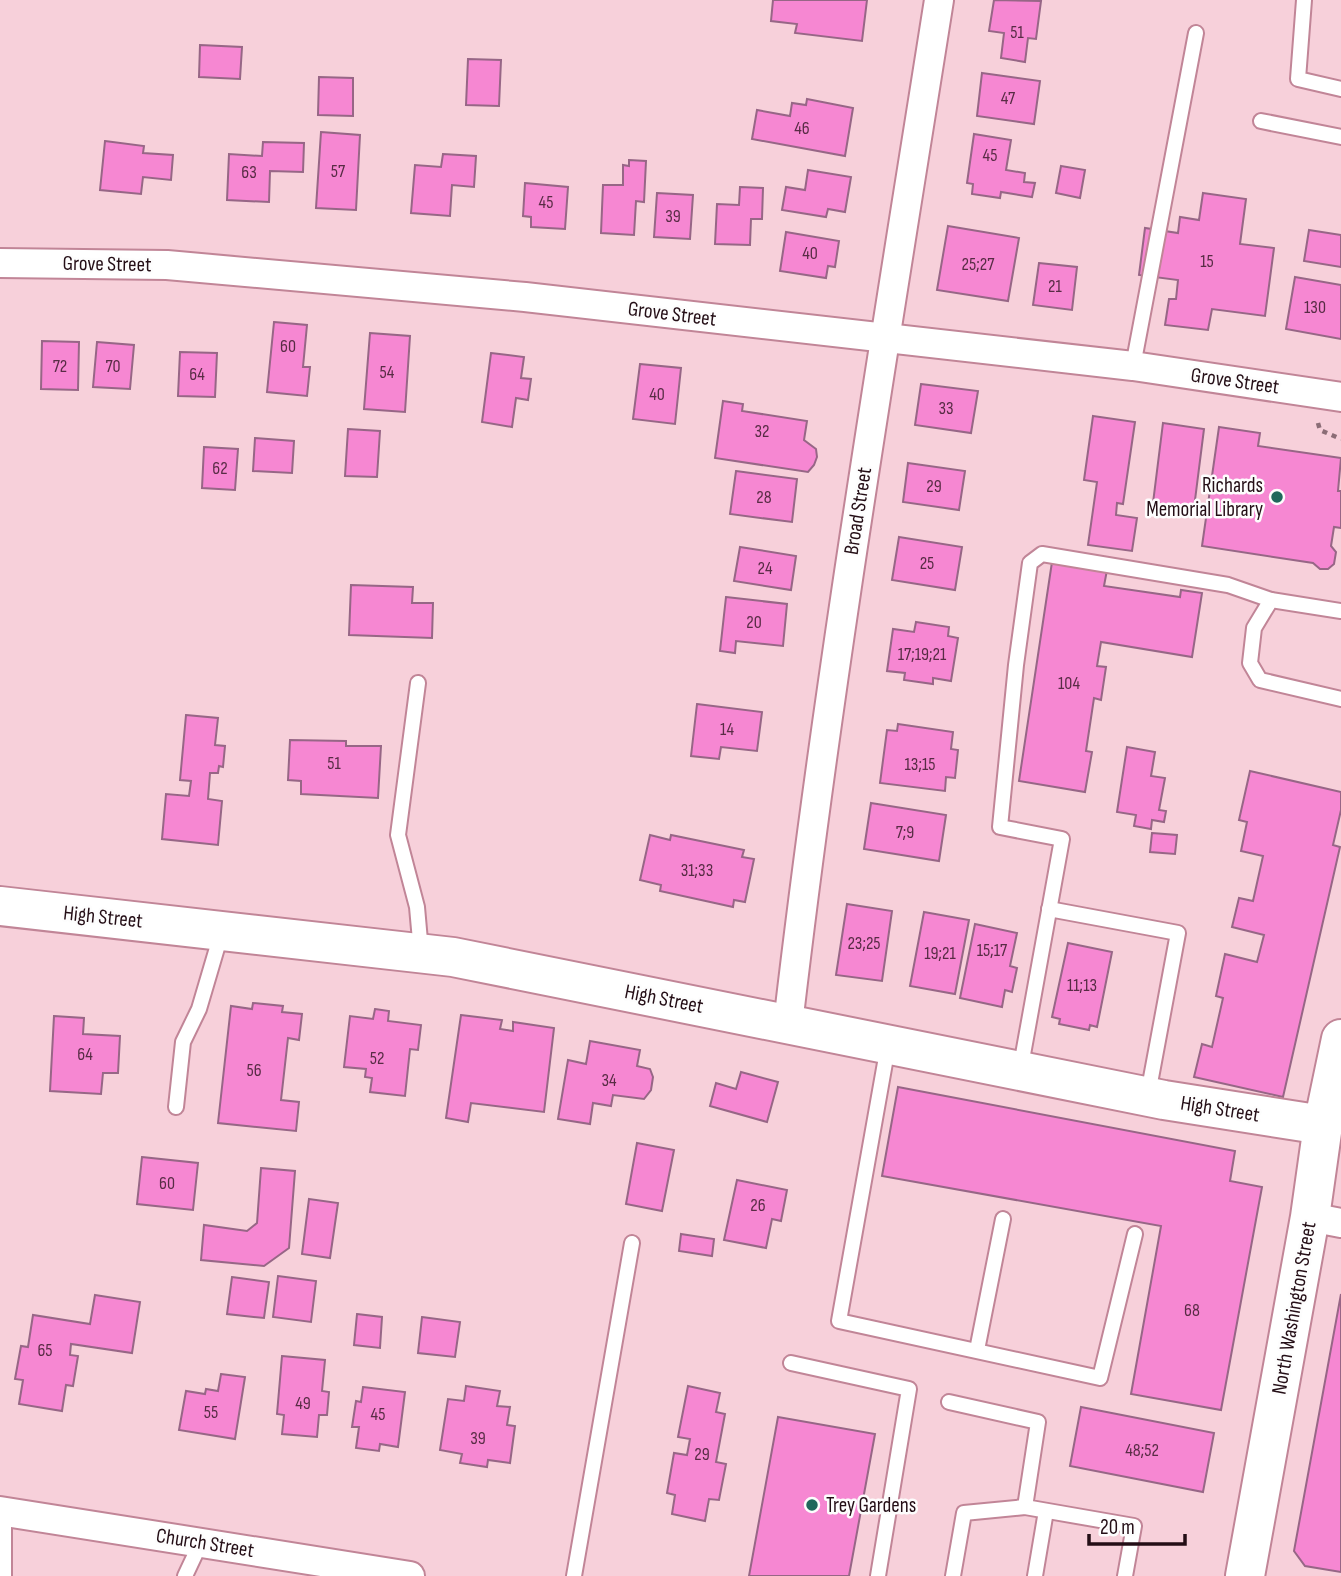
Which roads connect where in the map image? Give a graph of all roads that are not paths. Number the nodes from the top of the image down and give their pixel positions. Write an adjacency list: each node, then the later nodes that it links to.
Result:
1 (939, 0): 8 (street, Broad Street)
2 (1304, 0): 4 (lane)
3 (1196, 33): 9 (lane)
4 (1341, 89)
5 (1261, 121): 6 (lane)
6 (1341, 136)
7 (0, 263): 8 (street, Grove Street)
8 (885, 338): 9 (street, Grove Street); 19 (street, Broad Street)
9 (1133, 366): 10 (street, Grove Street)
10 (1341, 397)
11 (1271, 600): 12 (lane); 14 (lane); 16 (lane)
12 (1341, 611)
13 (418, 683): 18 (lane)
14 (1341, 699)
15 (0, 906): 17 (street, High Street)
16 (1049, 909): 22 (lane); 23 (lane)
17 (222, 930): 18 (street, High Street); 24 (lane)
18 (421, 953): 19 (street, High Street)
19 (788, 1024): 20 (street, High Street)
20 (888, 1045): 22 (street, High Street); 30 (lane)
21 (1339, 1058): 25 (street, North Washington Street)
22 (1020, 1071): 23 (street, High Street)
23 (1147, 1097): 25 (street, High Street)
24 (176, 1107)
25 (1323, 1125): 27 (street, North Washington Street)
26 (1003, 1219): 30 (lane)
27 (1326, 1220): 45 (street, North Washington Street)
28 (1135, 1234): 30 (lane)
29 (632, 1243): 40 (lane)
30 (977, 1350)
31 (791, 1363): 41 (lane)
32 (950, 1402): 33 (lane)
33 (1025, 1507): 35 (lane); 42 (lane)
34 (2, 1511): 36 (street, Church Street); 37 (lane)
35 (1046, 1511): 43 (lane); 44 (lane)
36 (201, 1542): 38 (lane); 39 (street, Church Street)
37 (4, 1576)
38 (185, 1576)
39 (410, 1576)
40 (574, 1576)
41 (878, 1576)
42 (953, 1576)
43 (1035, 1576)
44 (1125, 1576)
45 (1245, 1576)

